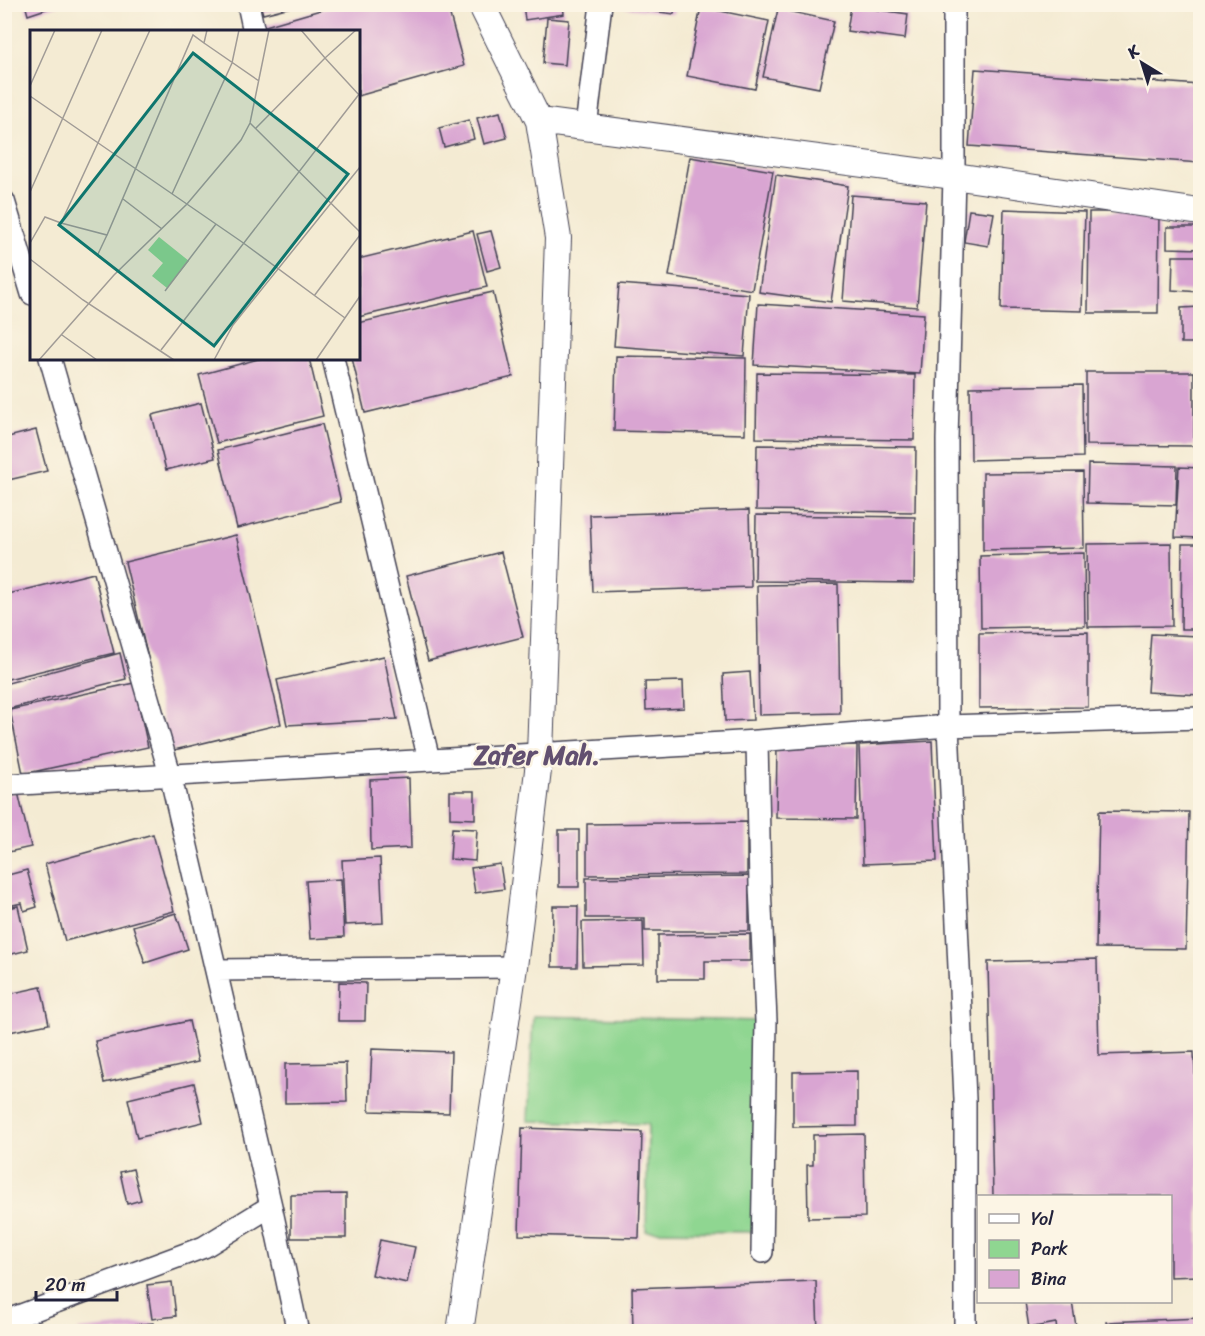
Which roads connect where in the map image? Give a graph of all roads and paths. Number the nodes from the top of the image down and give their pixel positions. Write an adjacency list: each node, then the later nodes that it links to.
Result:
1 (248, 4): 5 (street)
2 (481, 4): 6 (street)
3 (601, 4): 7 (street)
4 (954, 4): 8 (street)
5 (254, 30)
6 (539, 121): 7 (street); 17 (street)
7 (586, 127): 8 (street)
8 (954, 176): 10 (street); 15 (street)
9 (4, 201): 11 (street)
10 (1200, 212)
11 (30, 287)
12 (51, 360): 19 (street)
13 (333, 360): 18 (street)
14 (1200, 717): 15 (street)
15 (948, 726): 16 (street); 28 (street)
16 (757, 741): 17 (street); 24 (street)
17 (540, 754): 18 (street); 21 (street)
18 (429, 760): 19 (street)
19 (170, 774): 20 (street); 22 (street)
20 (4, 785)
21 (514, 967): 22 (street); 27 (street)
22 (216, 970): 23 (street)
23 (271, 1206): 25 (street); 26 (street)
24 (762, 1252)
25 (5, 1319)
26 (297, 1328)
27 (460, 1332)
28 (965, 1332)

